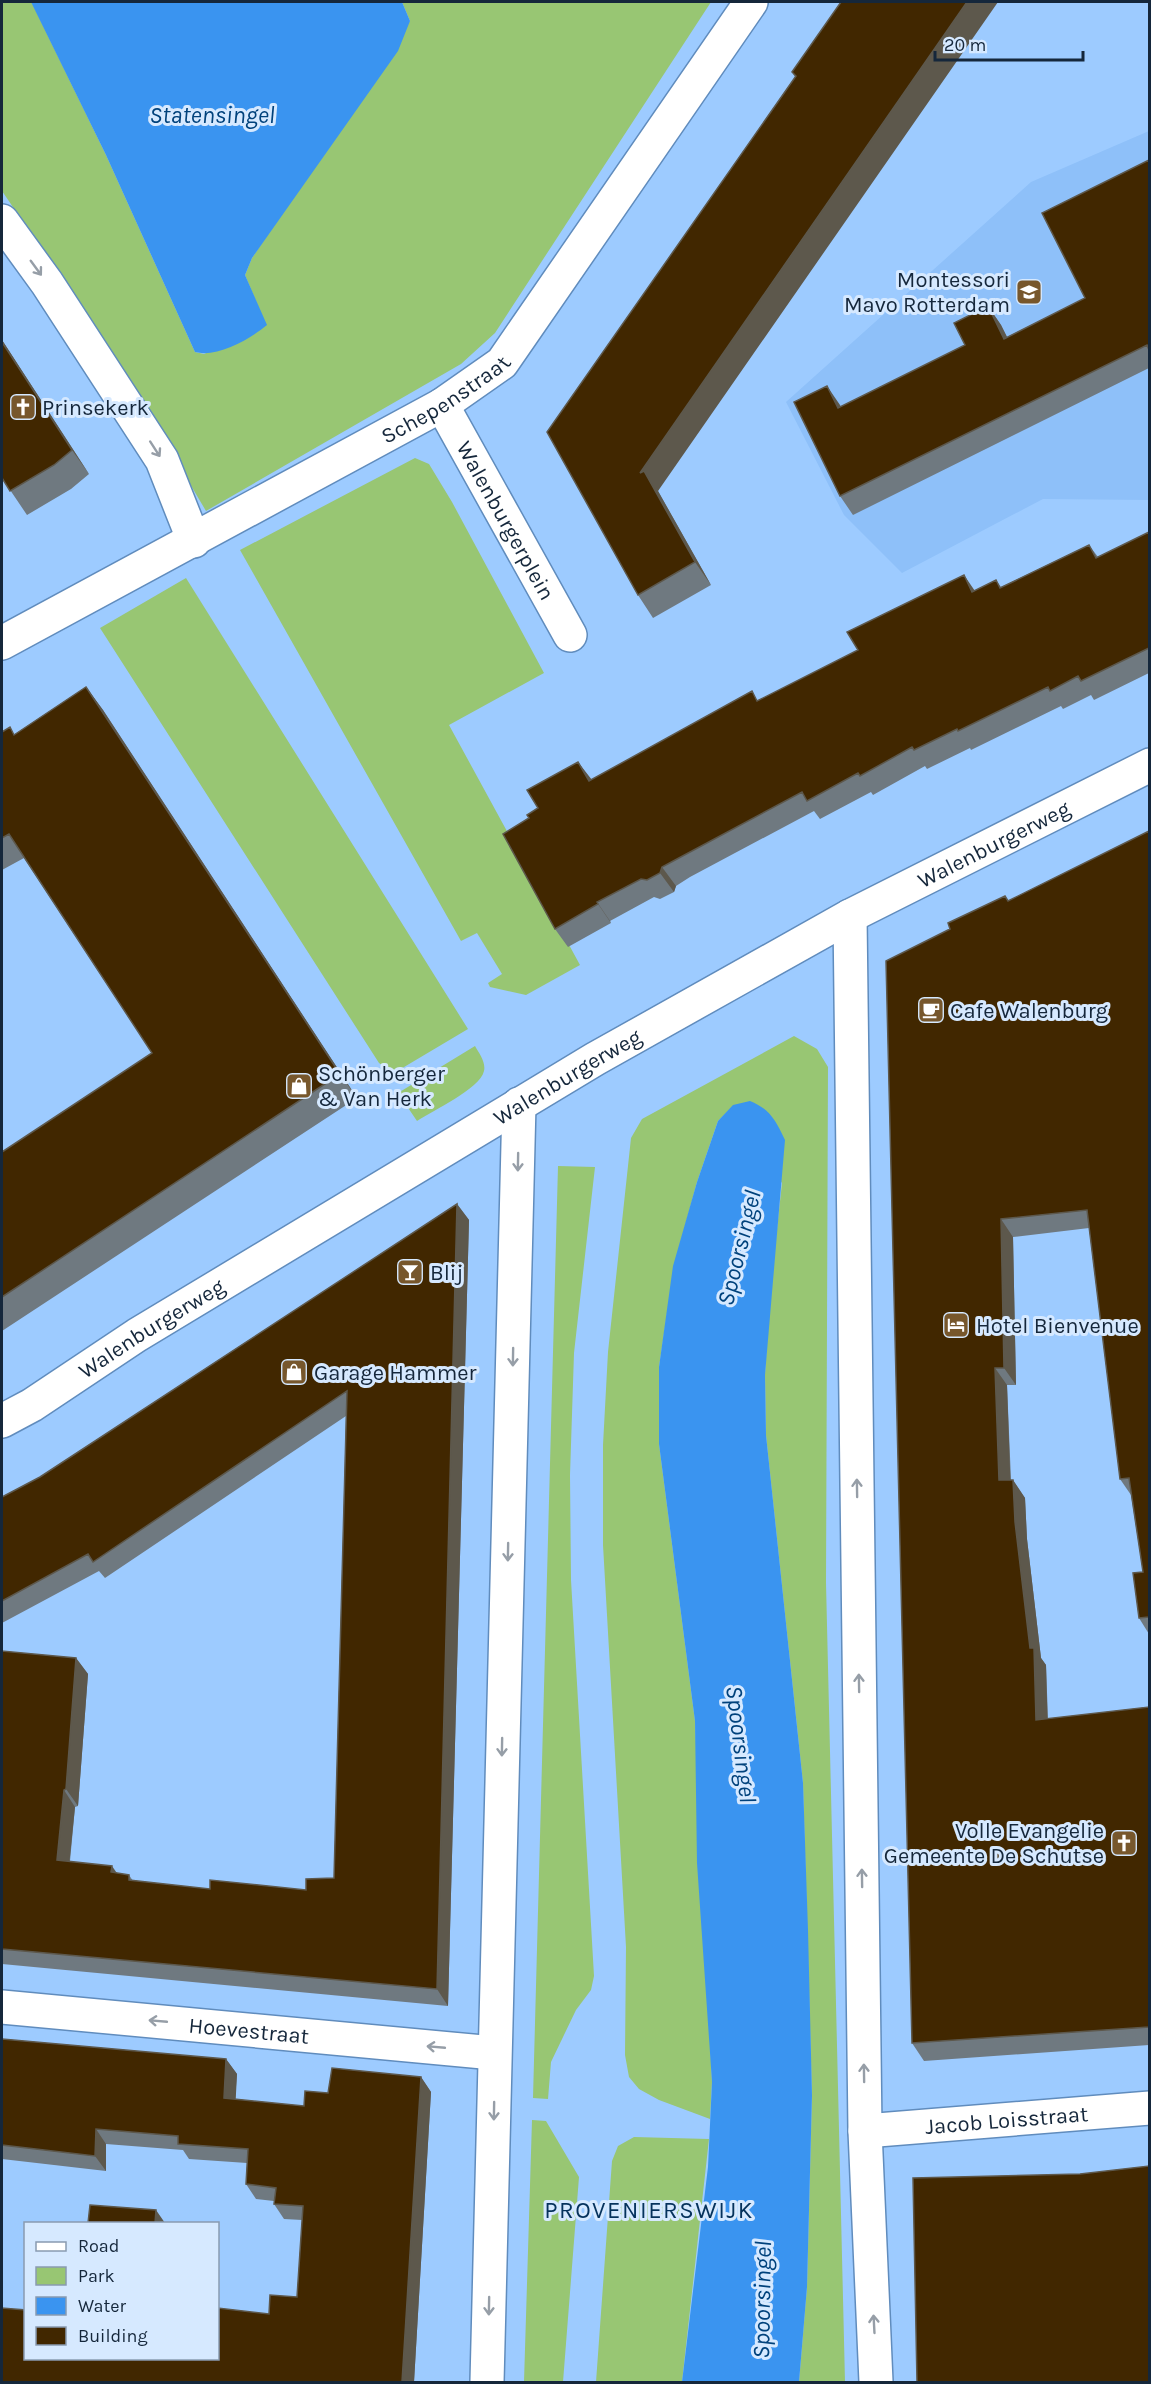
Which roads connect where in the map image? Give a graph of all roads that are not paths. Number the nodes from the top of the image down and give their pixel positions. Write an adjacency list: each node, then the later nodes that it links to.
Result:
1 (751, 2): 3 (street, Schepenstraat)
2 (2, 221): 4 (street, one-way to 4)
3 (442, 405): 4 (street, Schepenstraat); 5 (street, Walenburgerplein)
4 (194, 541): 6 (street, Schepenstraat)
5 (570, 635)
6 (2, 643)
7 (1149, 765): 8 (street, Walenburgerweg)
8 (850, 916): 9 (street, Walenburgerweg); 14 (street, one-way to 8)
9 (519, 1104): 10 (street, Walenburgerweg); 12 (street, one-way to 12)
10 (2, 1421)
11 (2, 2007): 12 (street, Hoevestraat, one-way to 11)
12 (494, 2053): 15 (street, one-way to 15)
13 (1149, 2108): 14 (street, Jacob Loisstraat)
14 (865, 2131): 16 (street, one-way to 14)
15 (487, 2382)
16 (876, 2382)

